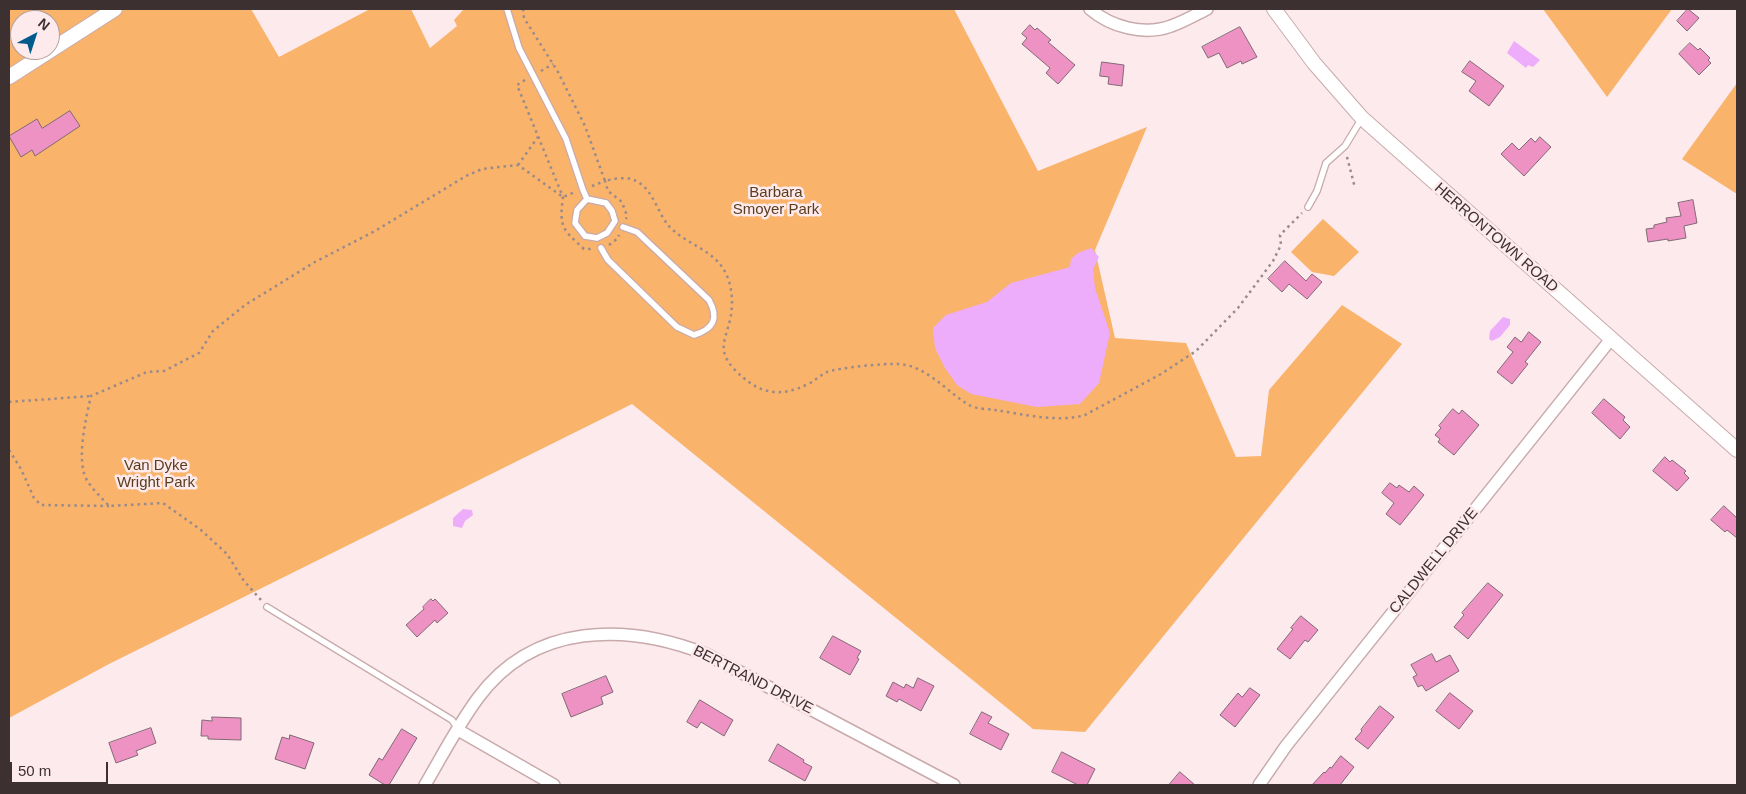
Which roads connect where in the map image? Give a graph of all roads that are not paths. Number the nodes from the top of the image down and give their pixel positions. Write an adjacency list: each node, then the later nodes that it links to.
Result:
1 (115, 9): 6 (street)
2 (507, 9): 8 (lane)
3 (1090, 9): 4 (street)
4 (1207, 9)
5 (1274, 9): 7 (street, HERRONTOWN ROAD)
6 (9, 77)
7 (1362, 118): 9 (lane); 12 (street, HERRONTOWN ROAD)
8 (587, 199): 8 (lane)
9 (1308, 207)
10 (622, 227): 11 (lane)
11 (602, 248)
12 (1611, 339): 13 (street, HERRONTOWN ROAD); 19 (street, CALDWELL DRIVE)
13 (1737, 450)
14 (267, 607): 15 (lane)
15 (458, 730): 16 (street, BERTRAND DRIVE); 17 (street); 18 (street, BERTRAND DRIVE)
16 (425, 785)
17 (554, 785)
18 (954, 785)
19 (1258, 785)

